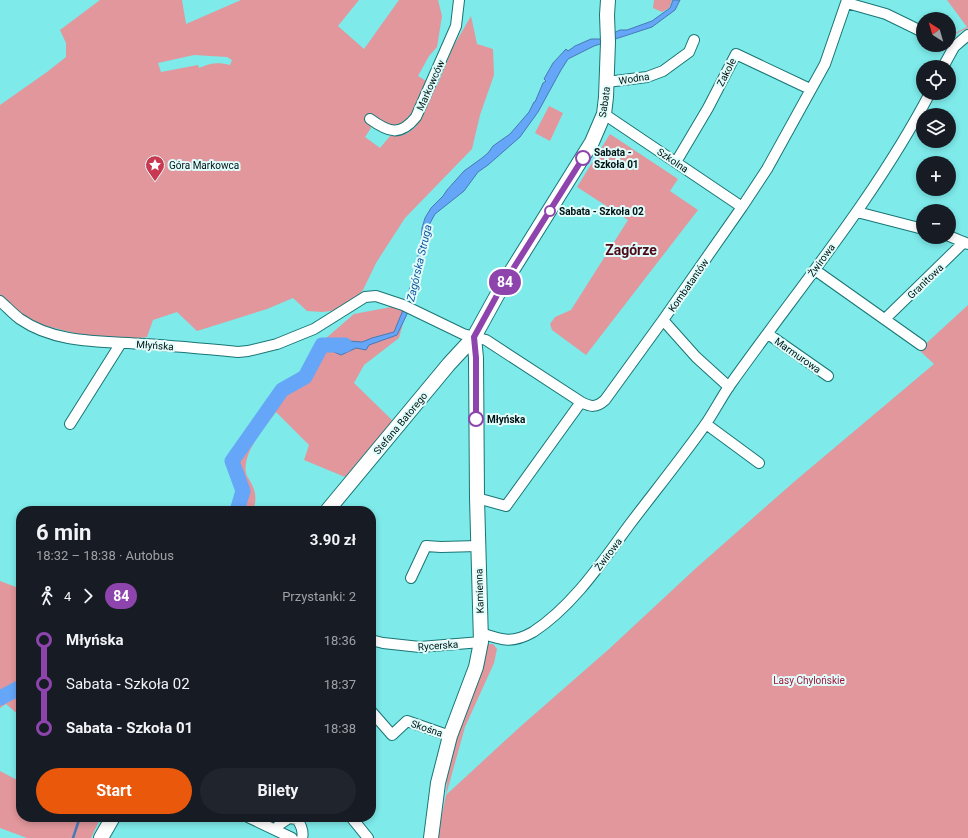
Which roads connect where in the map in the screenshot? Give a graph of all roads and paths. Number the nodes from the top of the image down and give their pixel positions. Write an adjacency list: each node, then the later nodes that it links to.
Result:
1 (459, 0): 12 (street, Markowców)
2 (608, 0): 8 (street, Sabata)
3 (847, 2): 4 (street); 9 (street, Kombatantów)
4 (916, 29)
5 (968, 35): 7 (street)
6 (694, 40): 8 (street, Wodna)
7 (956, 43)
8 (607, 82): 11 (street, Sabata)
9 (810, 89): 13 (street, Zakole); 14 (street, Kombatantów)
10 (926, 100): 15 (street, Żwirowa)
11 (604, 114): 13 (street, Szkolna); 24 (street, Sabata)
12 (370, 119)
13 (676, 162): 14 (street, Szkolna)
14 (742, 207): 22 (street, Kombatantów)
15 (857, 212): 16 (street); 19 (street, Żwirowa)
16 (916, 226)
17 (956, 239): 18 (street, Granitowa)
18 (966, 243): 21 (street, Granitowa)
19 (815, 270): 21 (street); 23 (street, Żwirowa)
20 (0, 301): 25 (street, Młyńska)
21 (885, 319): 26 (street)
22 (663, 320): 28 (street); 29 (street, Kombatantów)
23 (768, 334): 27 (street, Marmurowa); 28 (street, Żwirowa)
24 (474, 337): 25 (street, Młyńska); 29 (street, Młyńska); 33 (street, Kamienna); 34 (street, Stefana Batorego)
25 (121, 343): 30 (street, Młyńska)
26 (921, 345)
27 (828, 376)
28 (729, 387): 31 (street, Żwirowa)
29 (581, 402): 33 (street)
30 (70, 424)
31 (706, 424): 32 (street); 37 (street, Żwirowa)
32 (759, 463)
33 (476, 498): 35 (street, Kamienna)
34 (331, 506)
35 (478, 546): 36 (street); 37 (street, Kamienna)
36 (411, 578)
37 (481, 637): 38 (street, Rycerska); 40 (street, Kamienna)
38 (376, 641)
39 (376, 717): 40 (street, Skośna)
40 (450, 736): 51 (street, Kamienna)
41 (110, 822): 47 (street)
42 (258, 822): 46 (street)
43 (283, 822): 46 (street)
44 (299, 822): 49 (street)
45 (355, 822): 50 (street)
46 (275, 830): 48 (street)
47 (101, 838)
48 (292, 838)
49 (302, 838)
50 (368, 838)
51 (431, 838)

